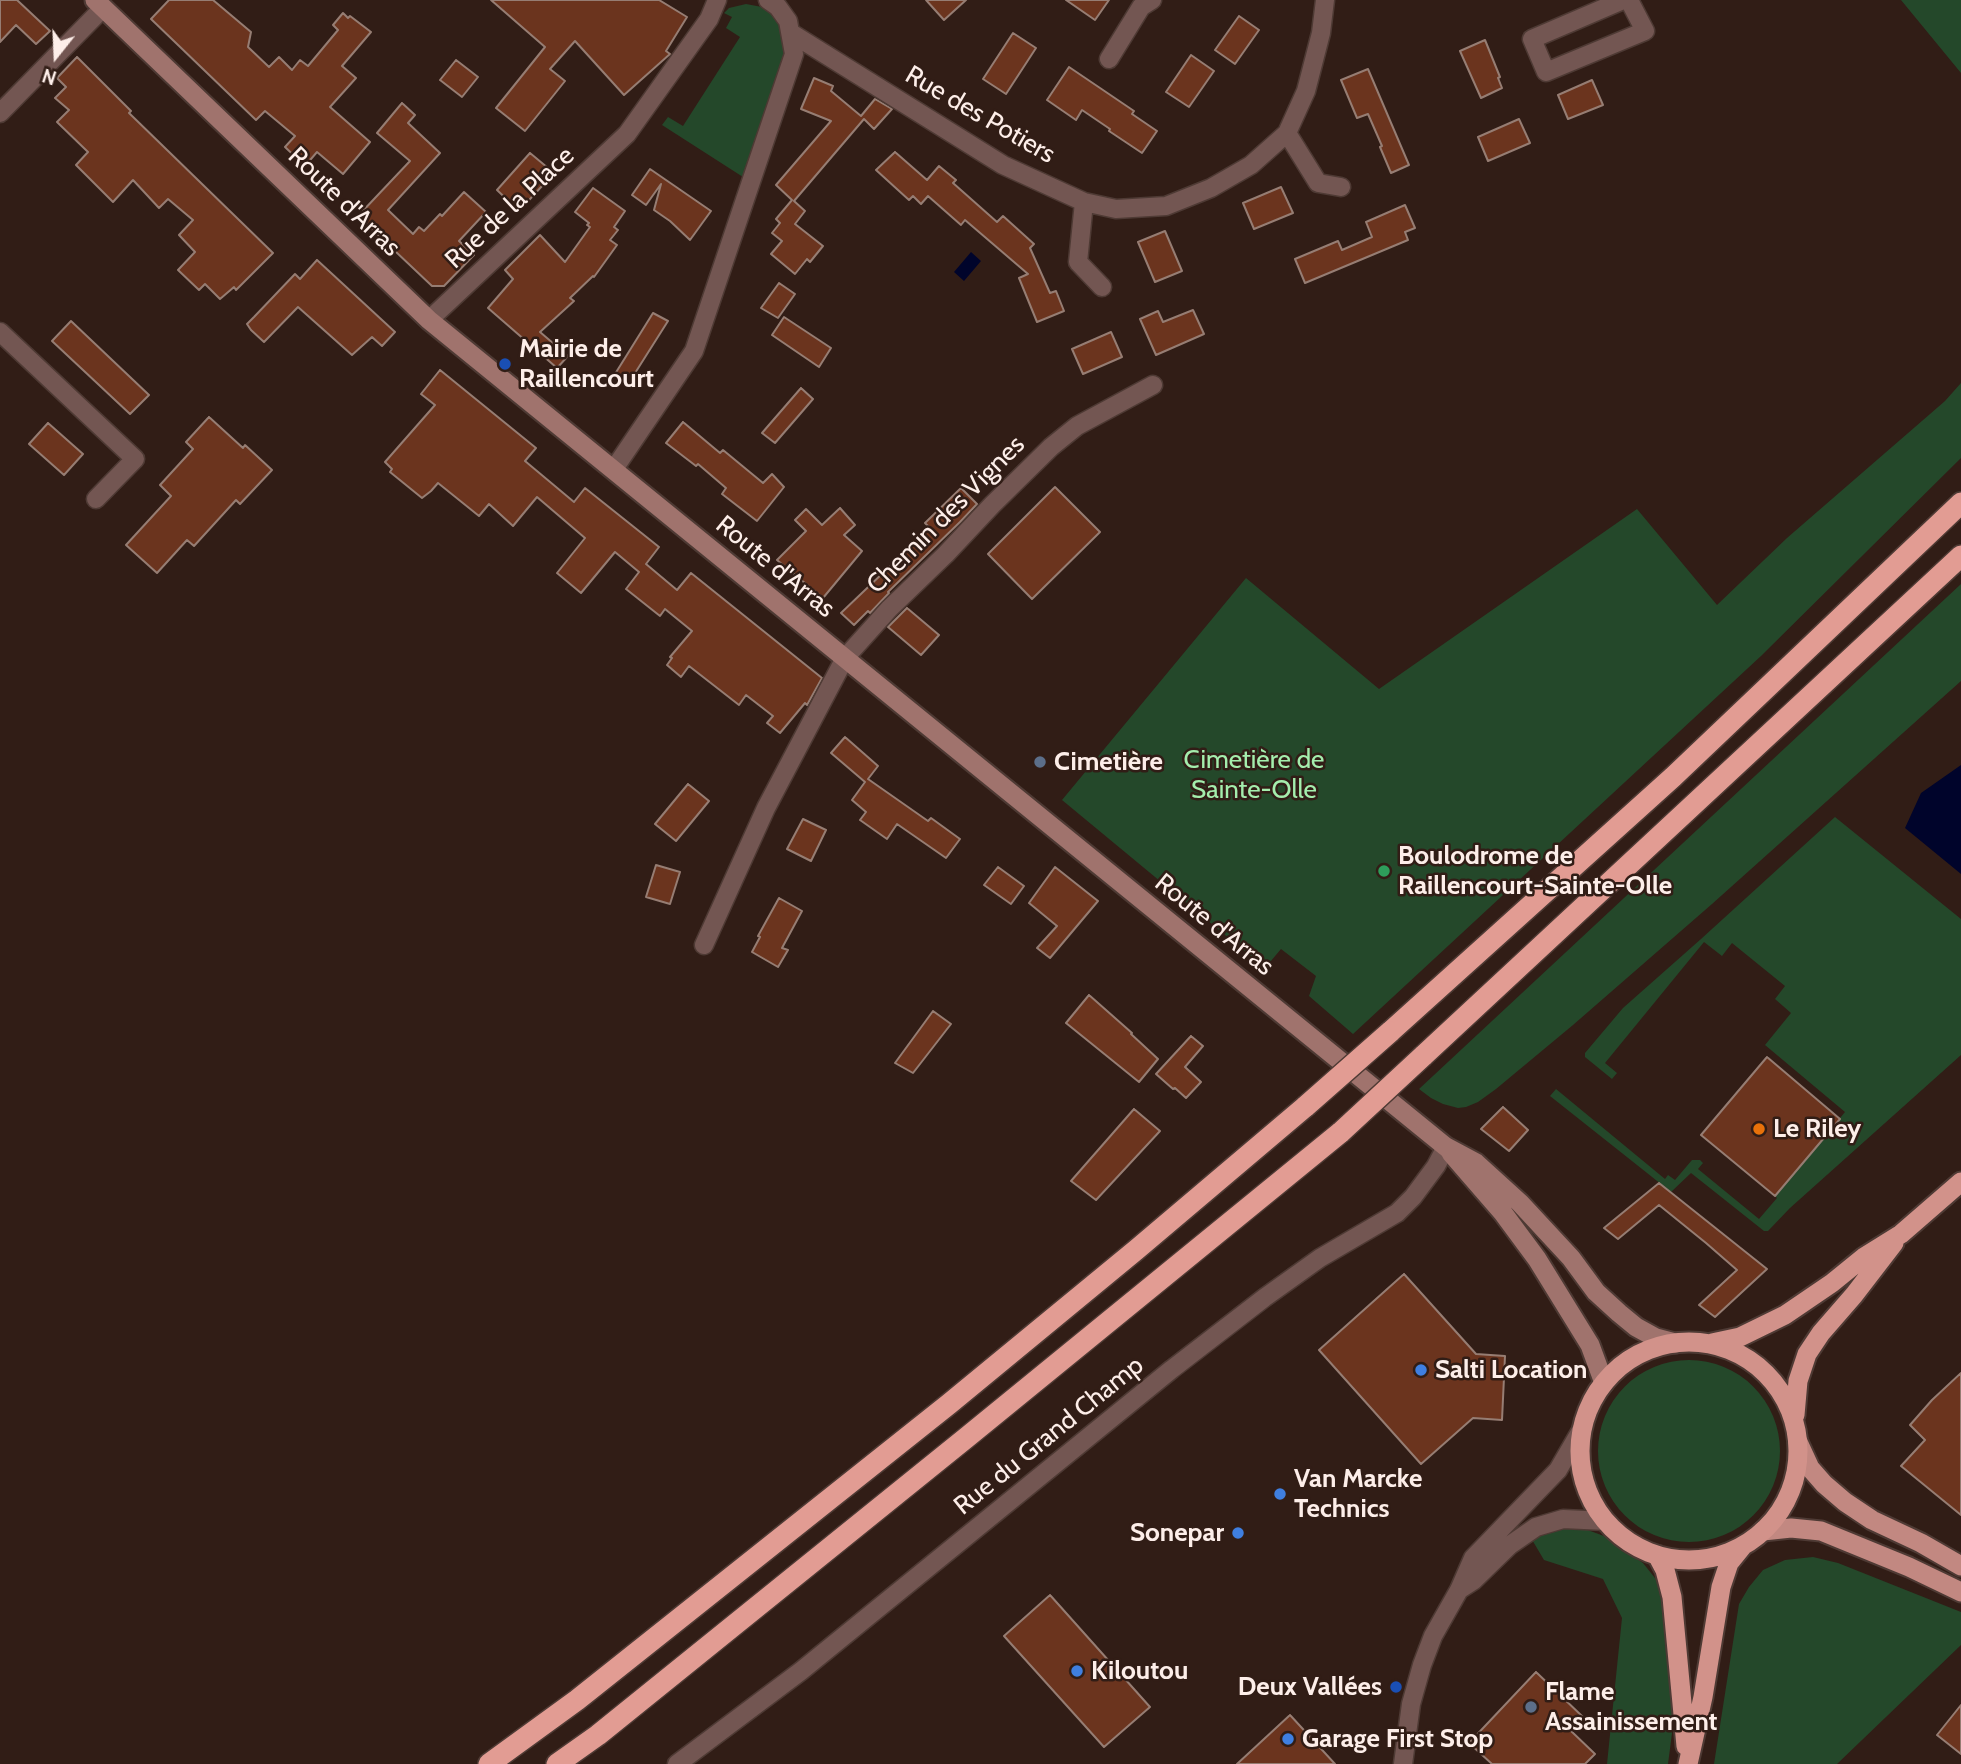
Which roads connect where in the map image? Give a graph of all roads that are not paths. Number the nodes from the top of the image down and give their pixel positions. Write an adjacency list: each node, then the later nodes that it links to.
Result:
1 (717, 0): 15 (street, Rue de la Place)
2 (768, 0): 8 (street)
3 (1152, 0): 9 (street)
4 (1325, 0): 11 (street, Rue des Potiers)
5 (1623, 0): 6 (street)
6 (1629, 0)
7 (99, 4): 10 (street); 15 (main road, Route d'Arras)
8 (790, 33): 13 (street, Rue des Potiers); 18 (street)
9 (1109, 59)
10 (0, 113)
11 (1287, 133): 12 (street); 13 (street, Rue des Potiers)
12 (1341, 187)
13 (1084, 202): 14 (street)
14 (1102, 287)
15 (429, 320): 18 (main road, Route d'Arras)
16 (0, 332): 19 (street)
17 (1153, 385): 22 (street, Chemin des Vignes)
18 (614, 469): 22 (main road, Route d'Arras)
19 (96, 499)
20 (1961, 503): 40 (highway, bridge)
21 (1961, 556): 41 (highway, bridge)
22 (845, 658): 23 (street, Chemin des Vignes); 24 (main road, Route d'Arras)
23 (704, 945)
24 (1446, 1147): 27 (main road); 29 (main road); 42 (street, Rue du Grand Champ)
25 (1961, 1182): 26 (highway)
26 (1901, 1234): 28 (highway); 30 (highway)
27 (1675, 1343): 28 (highway); 29 (highway)
28 (1708, 1344): 30 (highway)
29 (1604, 1383): 31 (highway)
30 (1794, 1421): 32 (highway)
31 (1583, 1427): 33 (highway); 38 (street)
32 (1798, 1442): 34 (highway); 37 (main road)
33 (1606, 1521): 36 (highway); 38 (street)
34 (1763, 1531): 35 (highway); 39 (main road)
35 (1743, 1546): 36 (highway); 36 (highway)
36 (1657, 1555)
37 (1961, 1566)
38 (1459, 1590): 43 (street)
39 (1961, 1592)
40 (489, 1764)
41 (557, 1764)
42 (677, 1764)
43 (1403, 1764)

